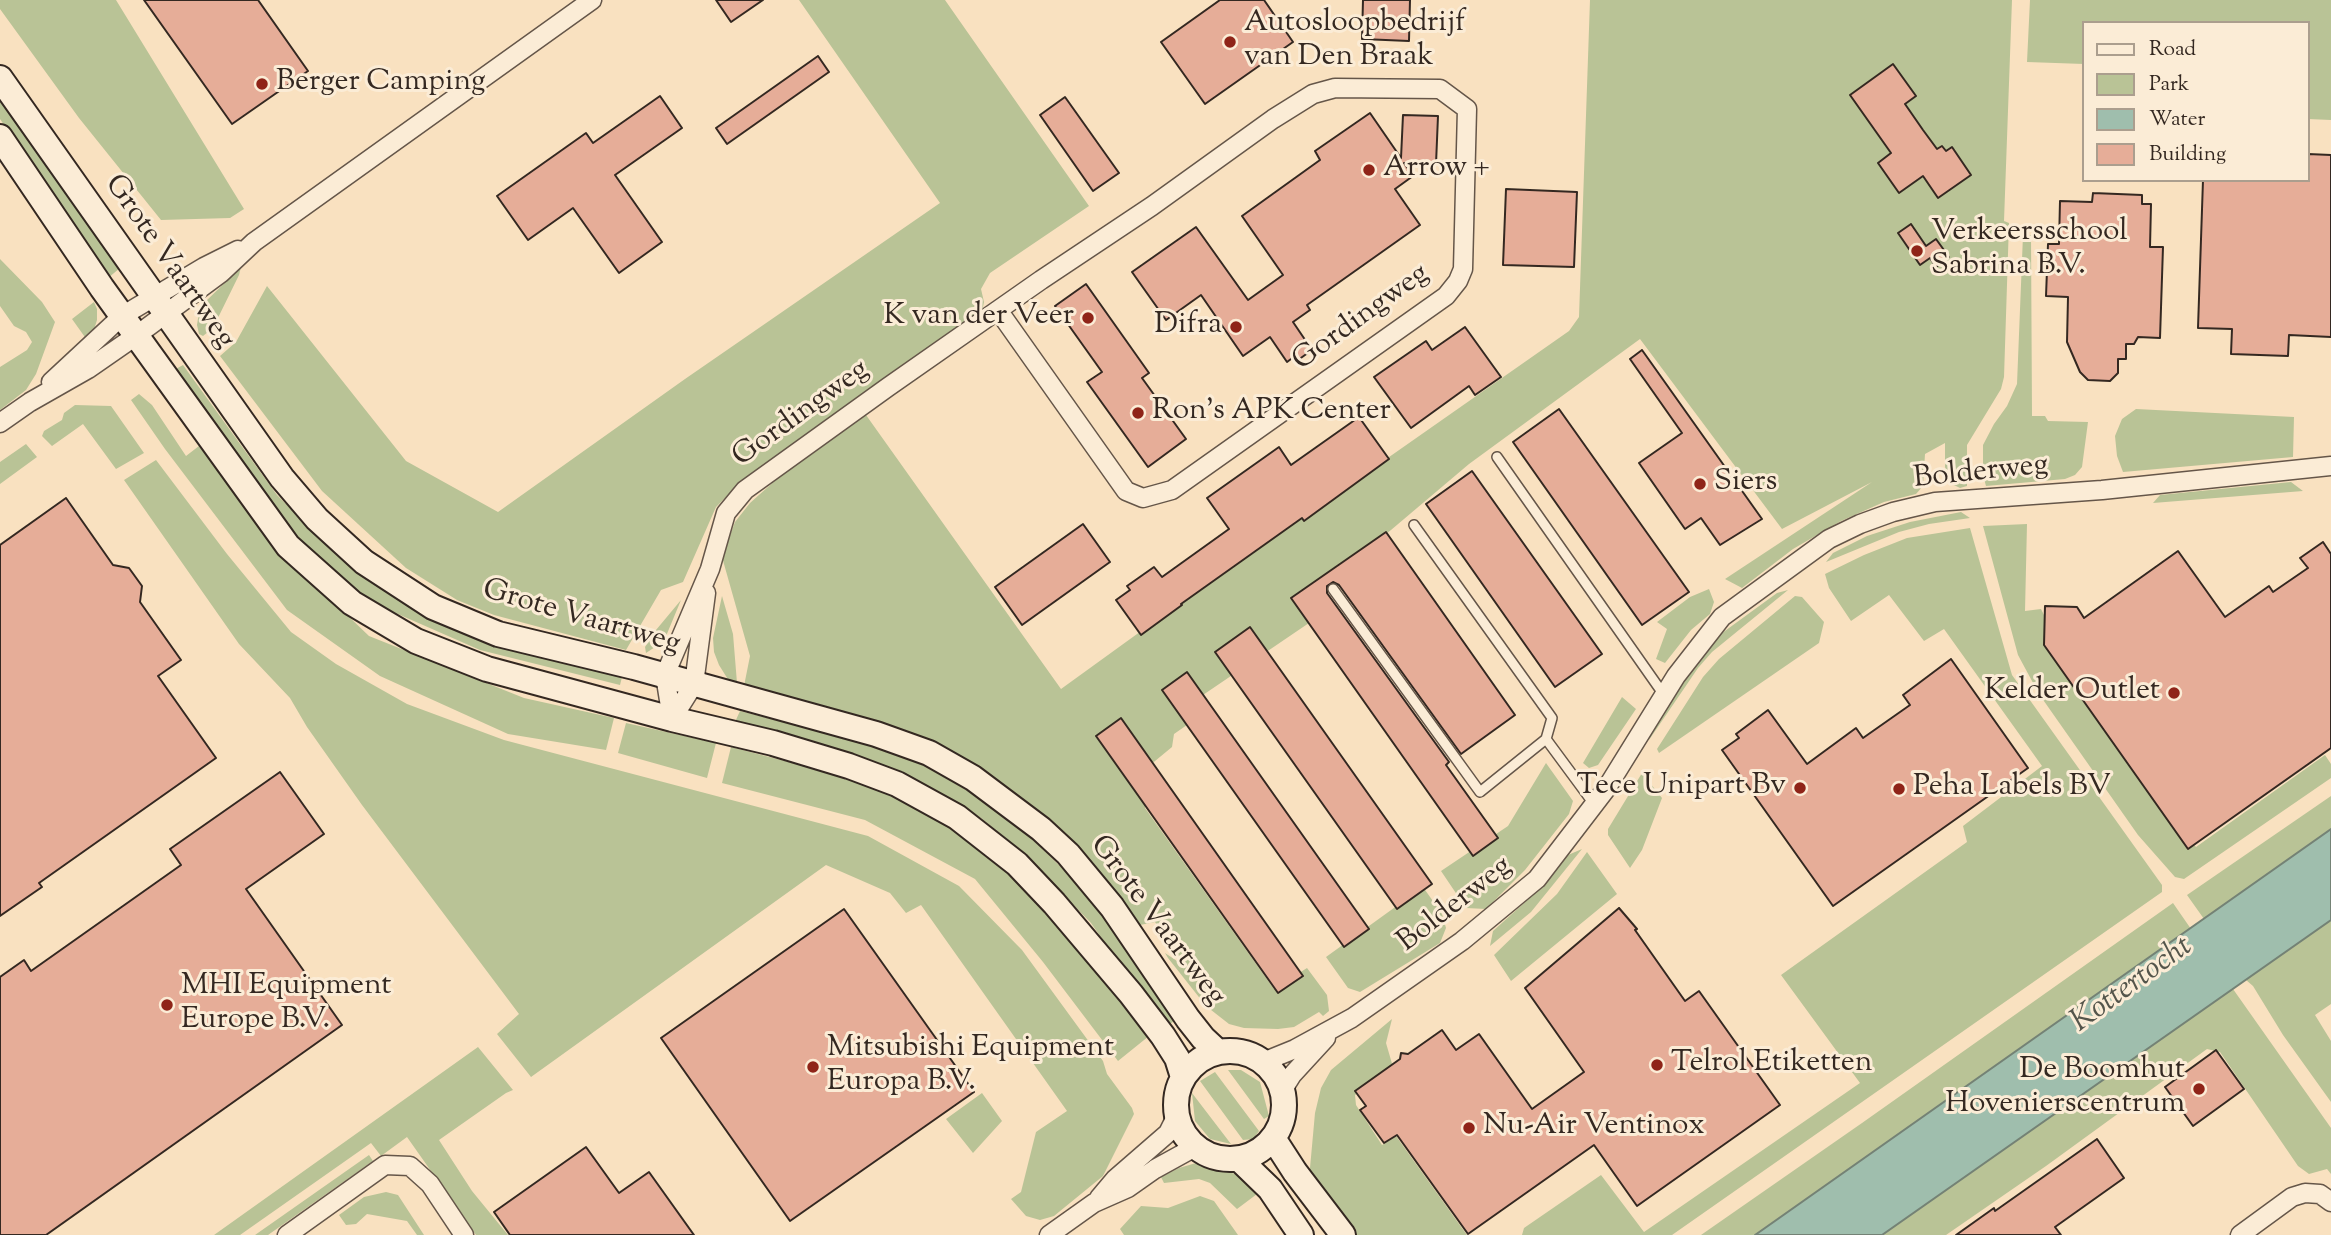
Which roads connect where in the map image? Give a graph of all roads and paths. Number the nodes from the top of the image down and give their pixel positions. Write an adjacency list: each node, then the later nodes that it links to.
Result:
1 (593, 0): 4 (street)
2 (0, 78): 4 (main road, Grote Vaartweg)
3 (0, 137): 6 (main road)
4 (160, 304): 6 (street); 13 (main road, Grote Vaartweg)
5 (998, 310): 5 (street, Gordingweg); 11 (street, Gordingweg)
6 (130, 326): 7 (street); 16 (main road)
7 (0, 423)
8 (1497, 457): 15 (lane)
9 (2331, 466): 15 (street, Bolderweg)
10 (1414, 525): 17 (lane)
11 (710, 569): 13 (street, Gordingweg); 14 (street, Gordingweg)
12 (1333, 589): 17 (lane)
13 (665, 675): 14 (main road, Grote Vaartweg); 16 (street)
14 (694, 684): 16 (street, Gordingweg); 20 (main road, Grote Vaartweg)
15 (1664, 695): 18 (street, Bolderweg)
16 (672, 719): 22 (main road)
17 (1546, 740): 18 (lane)
18 (1594, 804): 19 (street, Bolderweg)
19 (1333, 1030): 21 (street, Bolderweg); 23 (street, Bolderweg)
20 (1219, 1052): 21 (main road); 22 (main road)
21 (1263, 1062): 23 (main road)
22 (1183, 1077): 24 (main road)
23 (1282, 1091): 25 (main road)
24 (1176, 1117): 26 (main road); 29 (street)
25 (1273, 1138): 27 (main road); 34 (main road)
26 (1195, 1147): 27 (main road); 29 (street)
27 (1239, 1159): 33 (main road)
28 (2331, 1202): 35 (street)
29 (1094, 1203): 32 (street)
30 (287, 1235): 31 (street)
31 (464, 1235)
32 (1049, 1235)
33 (1301, 1235)
34 (1343, 1235)
35 (2240, 1235)

